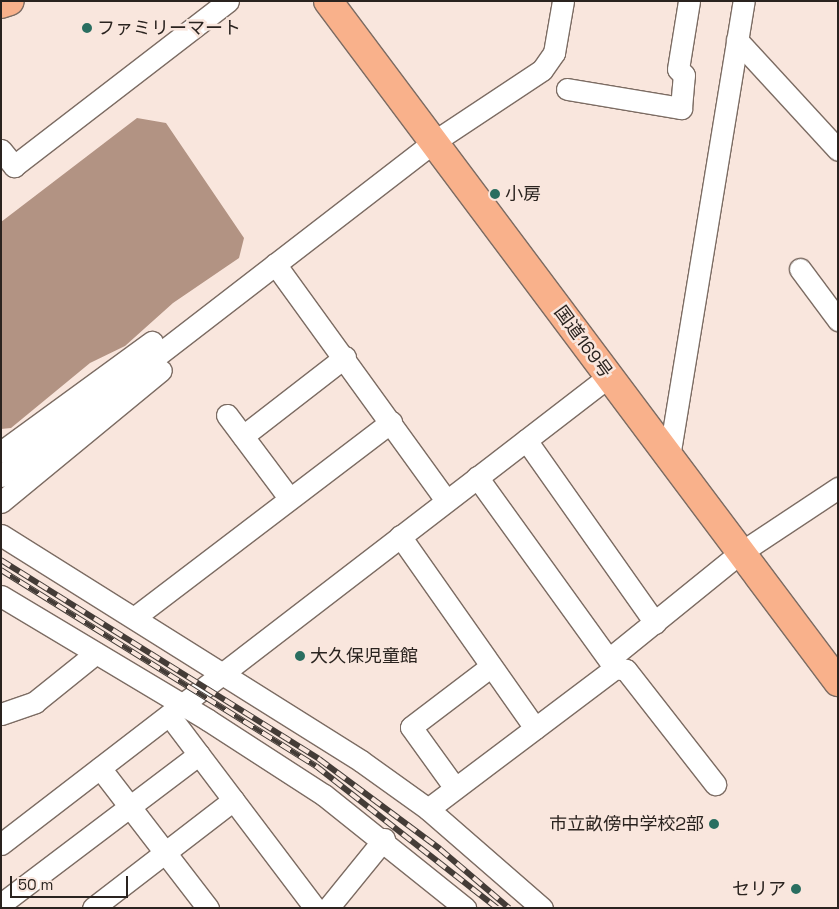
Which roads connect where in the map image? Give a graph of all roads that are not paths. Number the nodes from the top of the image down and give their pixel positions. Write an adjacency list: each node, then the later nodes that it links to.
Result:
1 (10, 1): 7 (highway)
2 (228, 1): 11 (street)
3 (328, 1): 10 (highway, 国道169号)
4 (563, 1): 10 (street)
5 (690, 1): 9 (street)
6 (744, 1): 8 (street)
7 (1, 4)
8 (737, 40): 12 (street); 24 (street)
9 (567, 89)
10 (435, 141): 13 (street); 18 (highway, 国道169号)
11 (1, 150)
12 (838, 150)
13 (275, 264): 15 (street); 17 (street)
14 (800, 269): 16 (street)
15 (252, 282): 23 (street); 25 (street); 30 (street)
16 (838, 320)
17 (345, 357): 20 (street); 21 (street)
18 (608, 377): 22 (street); 24 (highway, 国道169号)
19 (227, 414): 21 (street)
20 (391, 422): 28 (street); 29 (street)
21 (243, 436): 28 (street)
22 (526, 440): 26 (street); 36 (street)
23 (1, 452)
24 (669, 457): 33 (highway, 国道169号)
25 (1, 476)
26 (478, 476): 29 (street); 38 (street)
27 (838, 488): 33 (street)
28 (289, 498): 35 (street)
29 (446, 500): 32 (street)
30 (1, 502)
31 (1, 536): 35 (street)
32 (400, 536): 39 (street); 40 (street)
33 (740, 553): 36 (street); 41 (highway, 国道169号)
34 (3, 599): 37 (street)
35 (135, 617): 40 (street)
36 (655, 623): 38 (street)
37 (96, 653): 42 (street); 43 (street)
38 (612, 664): 44 (street); 47 (street)
39 (490, 666): 44 (street); 48 (street)
40 (224, 674): 42 (street); 51 (street)
41 (838, 682)
42 (176, 710): 45 (street); 46 (street); 52 (street)
43 (1, 714)
44 (535, 728): 48 (street)
45 (199, 754): 49 (street); 50 (street)
46 (100, 768): 50 (street); 53 (street)
47 (715, 784)
48 (455, 788): 51 (street)
49 (233, 800): 54 (street); 58 (street)
50 (130, 807): 54 (street); 55 (street)
51 (428, 809): 61 (street)
52 (384, 839): 59 (street); 60 (street)
53 (1, 844)
54 (166, 852): 56 (street); 57 (street)
55 (1, 904)
56 (199, 905)
57 (93, 908)
58 (316, 908)
59 (328, 908)
60 (465, 908)
61 (542, 908)

